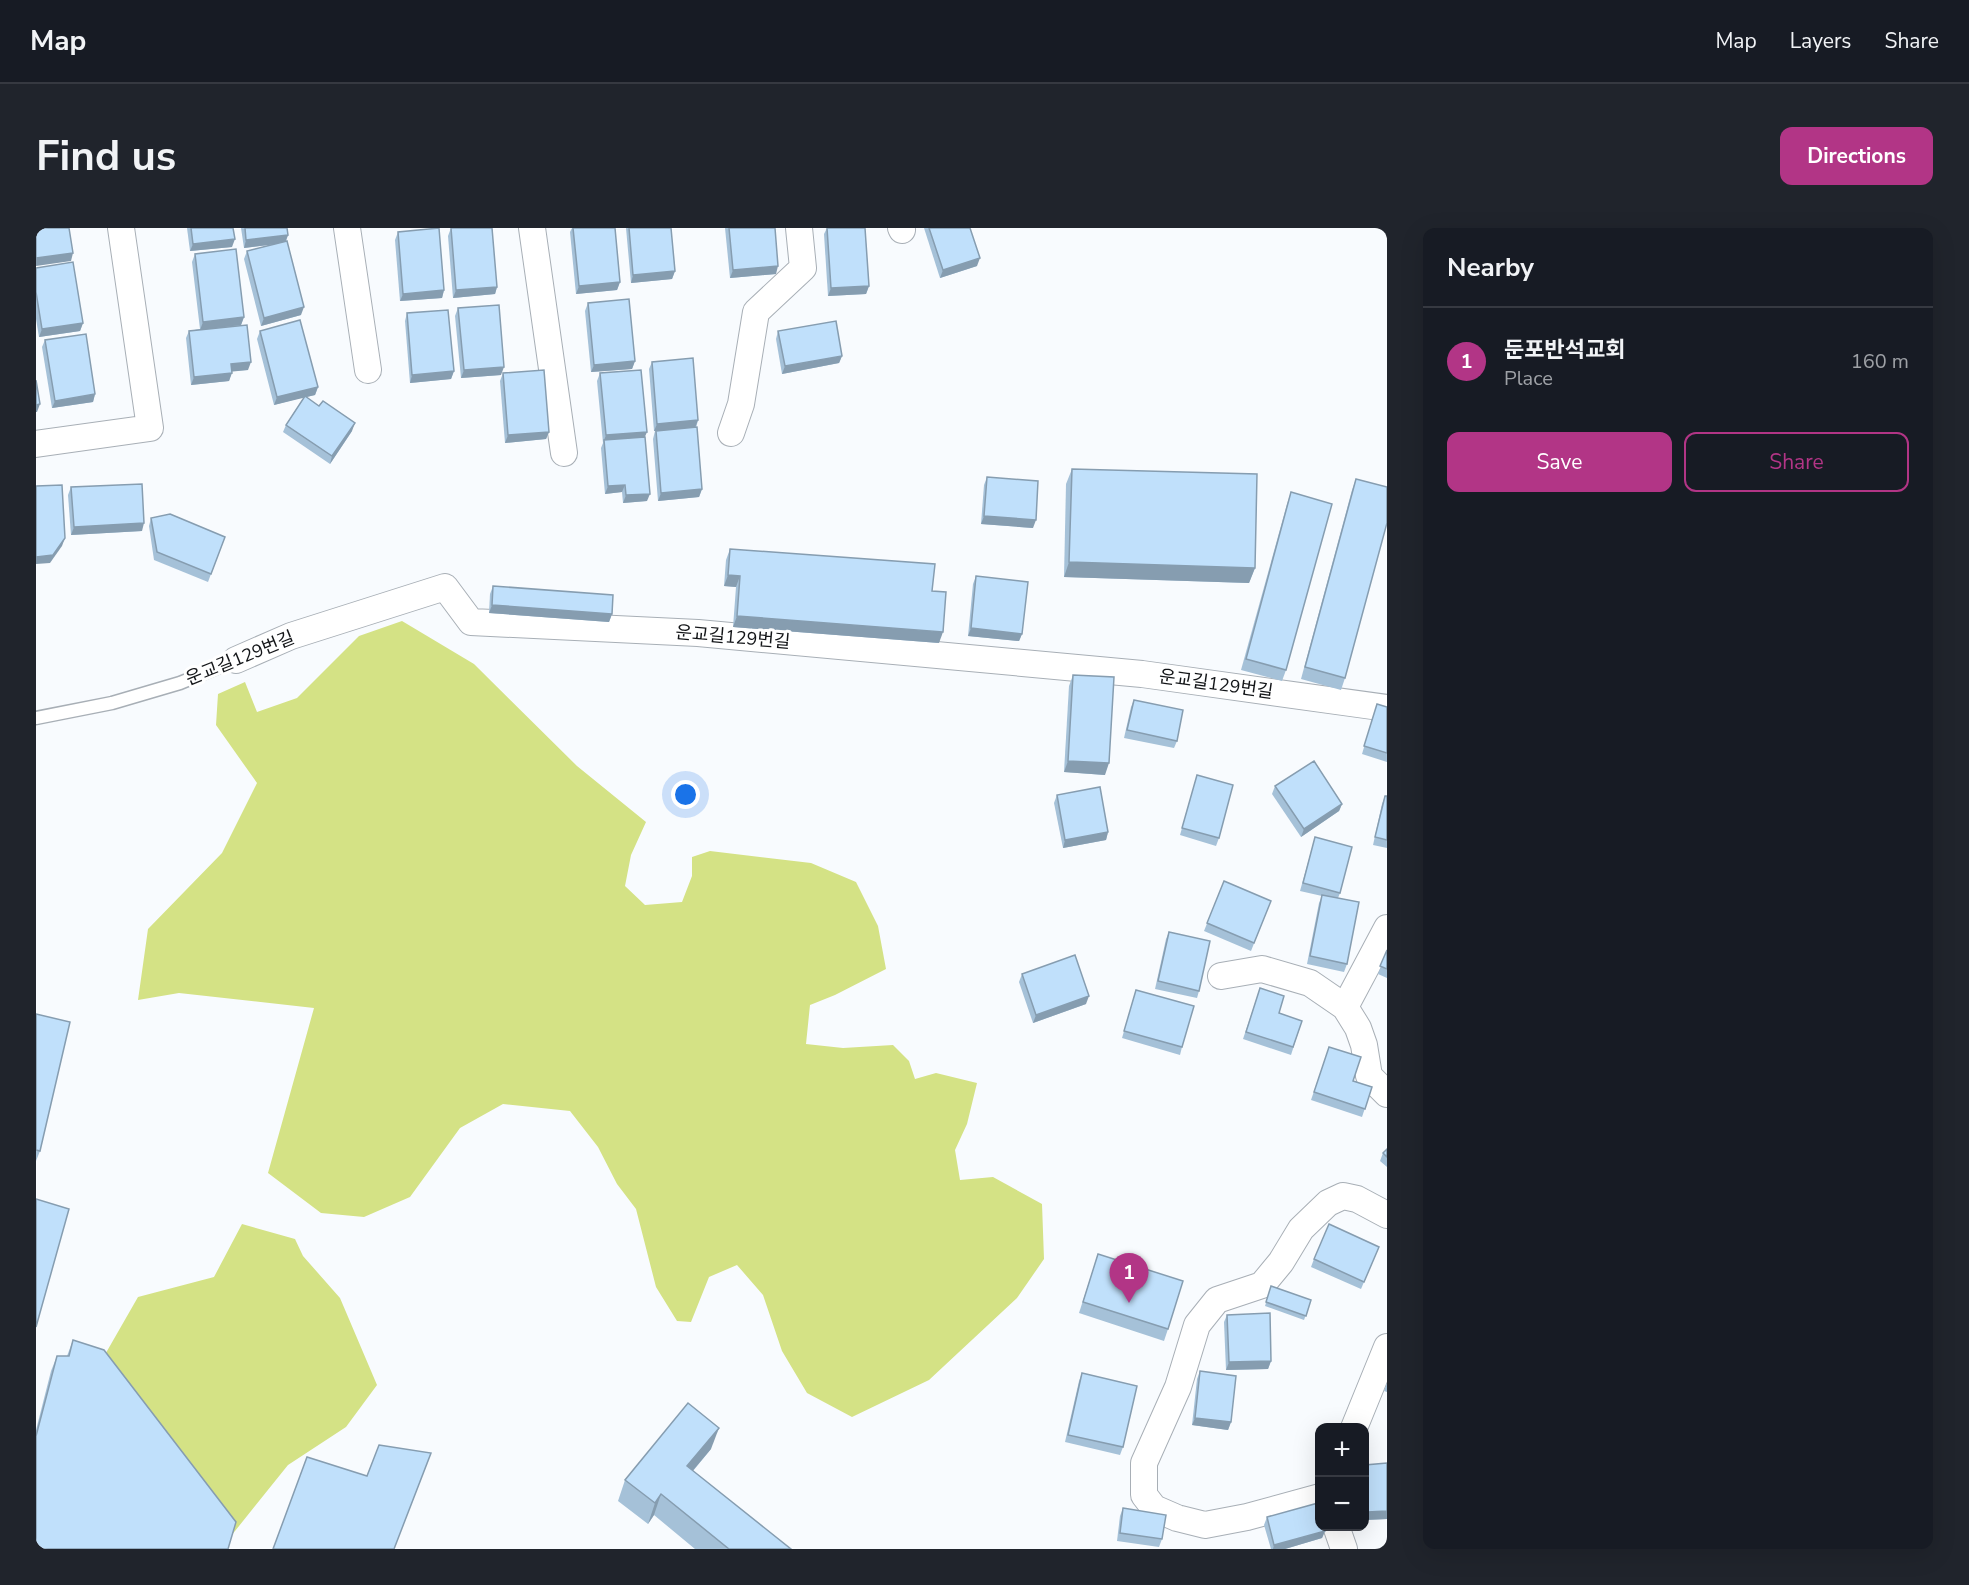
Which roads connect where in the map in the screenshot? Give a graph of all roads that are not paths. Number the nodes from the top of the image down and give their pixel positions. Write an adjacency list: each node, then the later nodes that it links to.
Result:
1 (121, 228): 7 (street)
2 (347, 228): 5 (street)
3 (532, 228): 8 (street)
4 (799, 228): 6 (street)
5 (368, 370)
6 (731, 433)
7 (36, 444)
8 (564, 453)
9 (236, 660): 10 (street, 운교길129번길); 11 (lane, 운교길129번길)
10 (1387, 708)
11 (36, 718)
12 (1387, 928): 14 (street)
13 (1221, 976): 14 (street)
14 (1345, 1007): 15 (street)
15 (1387, 1094)
16 (1387, 1215): 19 (street)
17 (1387, 1347): 18 (street)
18 (1356, 1423)
19 (1315, 1498)
20 (1337, 1531): 21 (street)
21 (1344, 1549)

